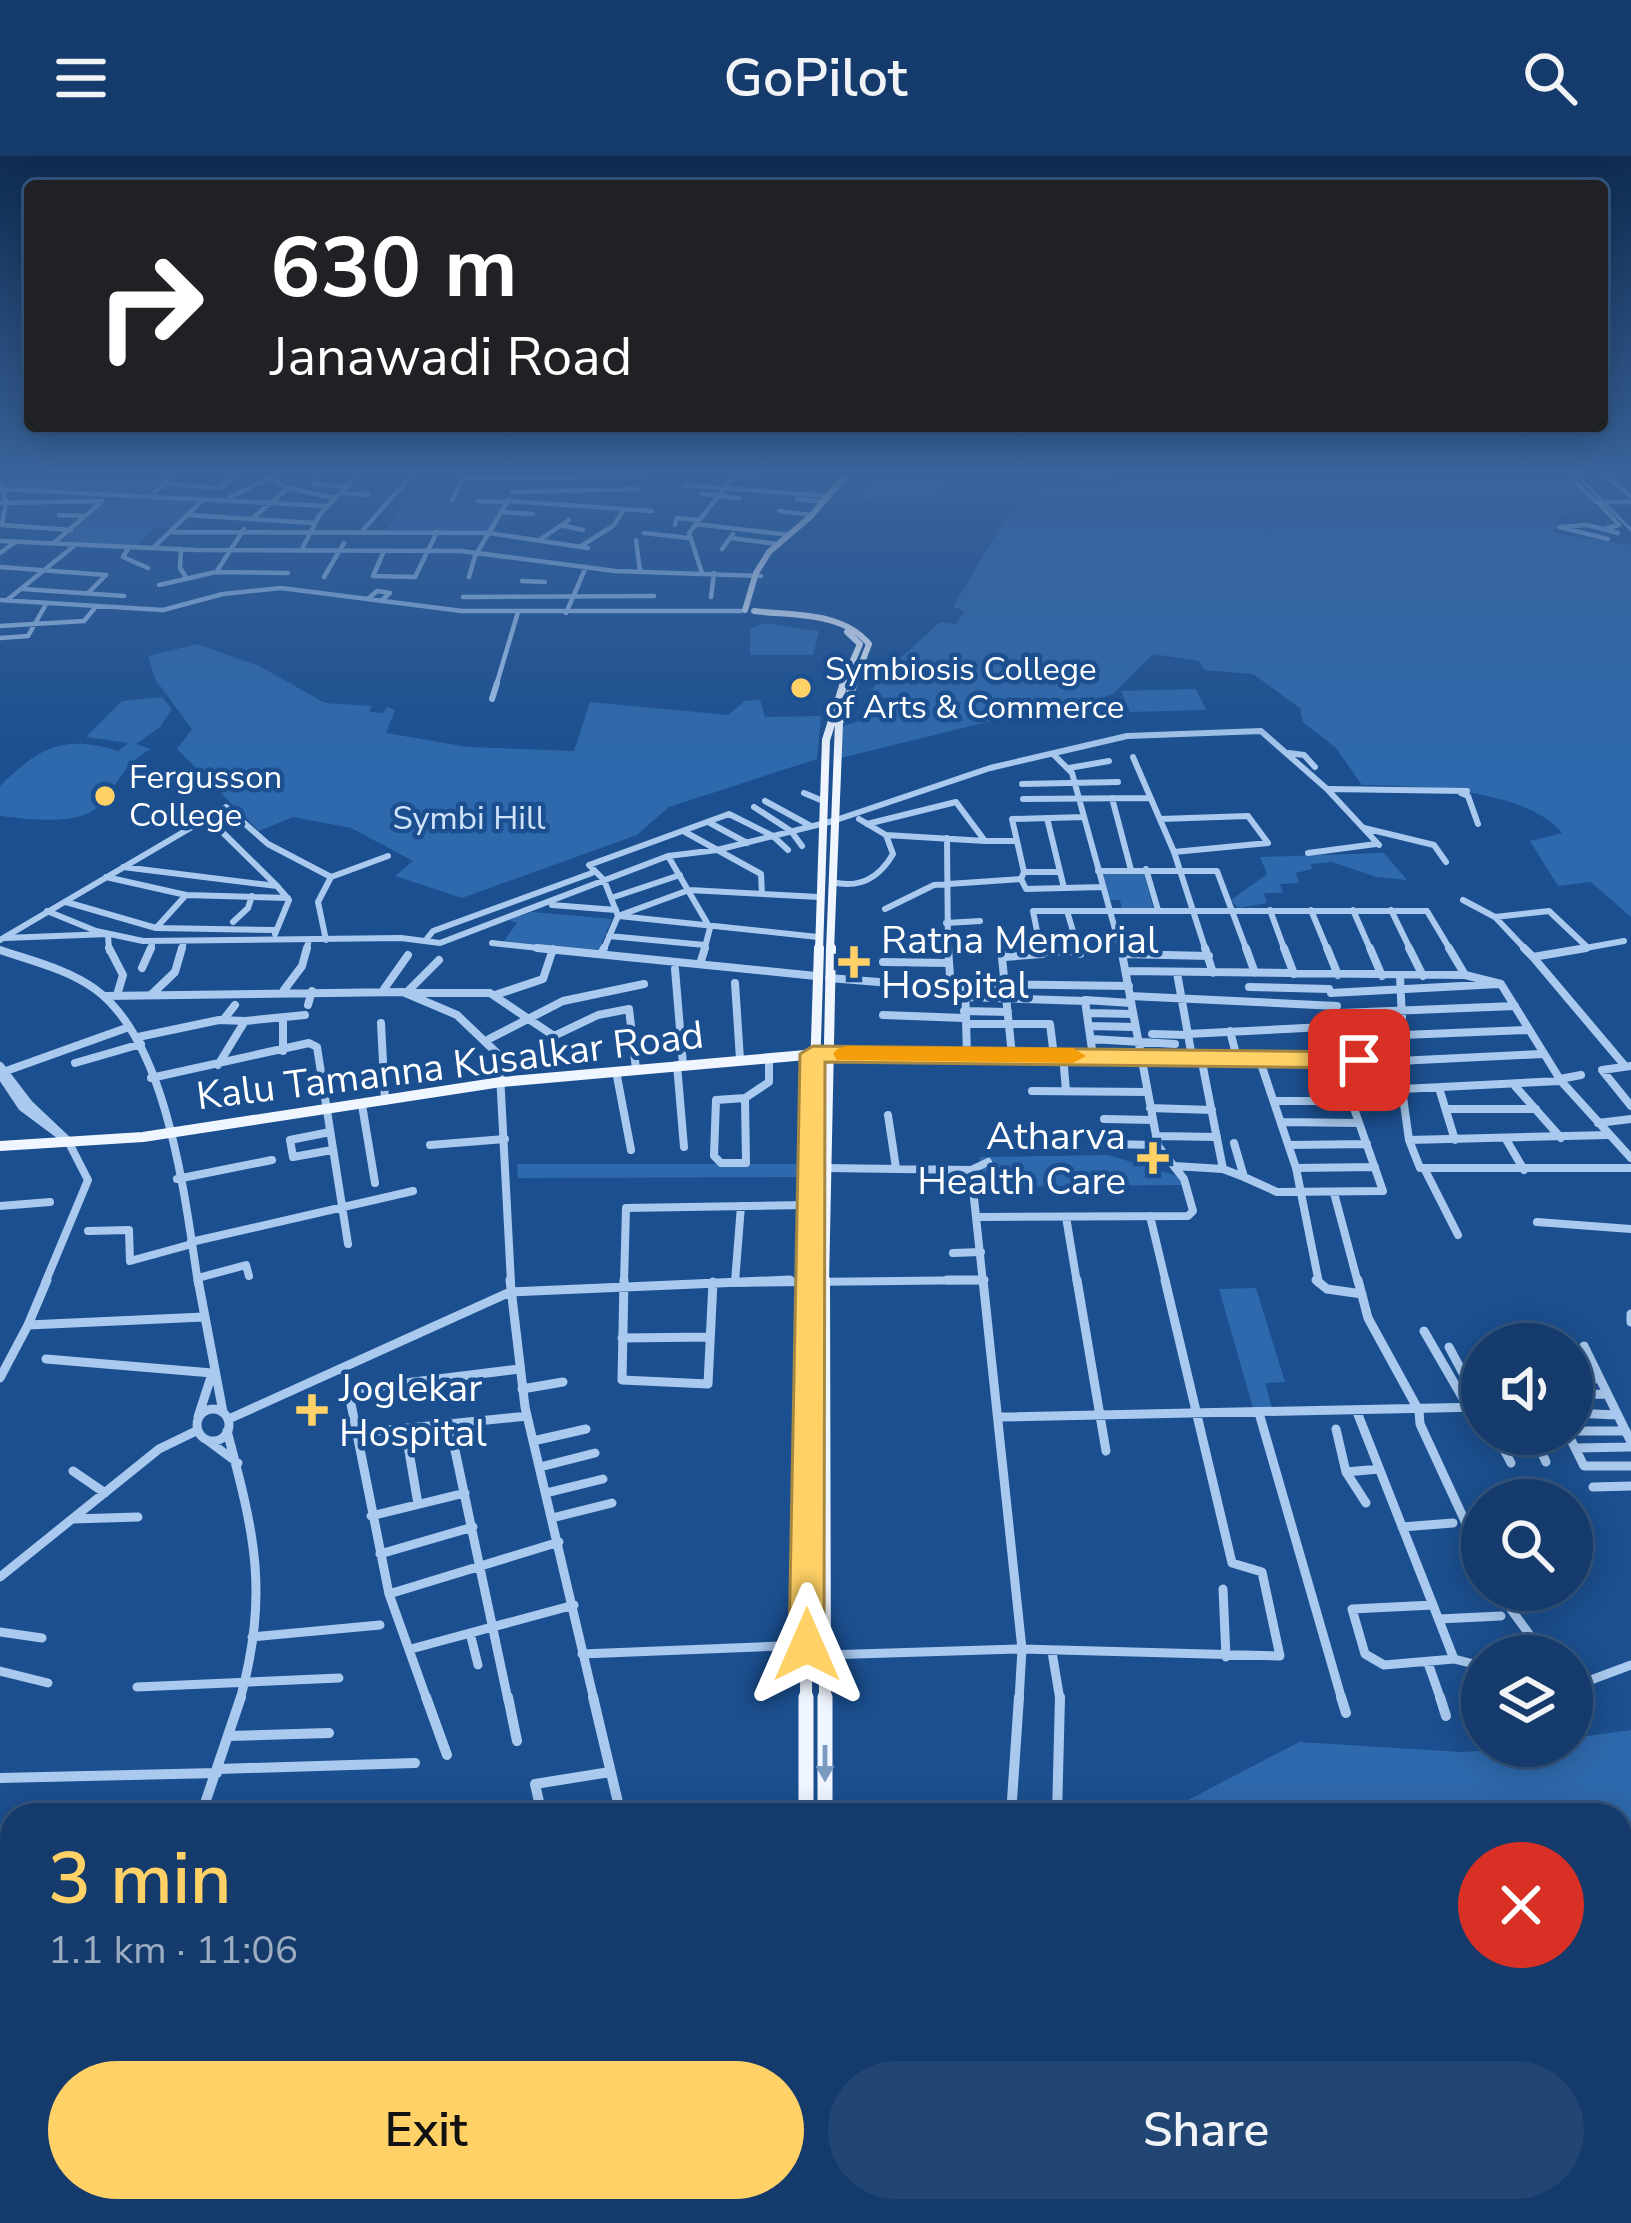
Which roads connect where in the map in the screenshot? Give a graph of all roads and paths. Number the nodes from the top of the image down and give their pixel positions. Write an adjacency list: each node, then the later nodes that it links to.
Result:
1 (46, 570): 23 (street)
2 (52, 570): 24 (street)
3 (183, 570): 18 (street)
4 (328, 570): 19 (street)
5 (376, 570): 6 (street)
6 (418, 570)
7 (472, 570): 20 (street)
8 (585, 570): 26 (street)
9 (633, 570): 12 (street)
10 (762, 570): 17 (main road)
11 (763, 570): 17 (main road)
12 (640, 571): 15 (street)
13 (216, 572): 14 (street); 18 (street)
14 (289, 573)
15 (702, 573): 16 (street)
16 (714, 573): 17 (street); 31 (street)
17 (759, 576): 37 (main road)
18 (186, 577): 22 (street)
19 (324, 577)
20 (469, 577)
21 (522, 581): 30 (street)
22 (159, 585)
23 (23, 589): 24 (street); 32 (street)
24 (88, 593): 25 (street)
25 (124, 596)
26 (574, 596): 27 (street); 30 (street); 38 (street)
27 (654, 596)
28 (463, 597): 29 (street)
29 (481, 597): 30 (street); 36 (street)
30 (541, 597)
31 (711, 597)
32 (2, 601): 33 (street); 36 (street)
33 (45, 606): 34 (street); 42 (street)
34 (76, 608): 39 (street); 40 (street)
35 (517, 610): 36 (street); 38 (street); 45 (street)
36 (479, 612)
37 (747, 612): 38 (street); 65 (main road); 73 (main road)
38 (566, 613)
39 (86, 621): 40 (street); 41 (street)
40 (67, 622): 42 (street)
41 (100, 622)
42 (35, 624): 43 (street); 44 (street)
43 (0, 626)
44 (0, 638)
45 (492, 699)
46 (1053, 754): 47 (street); 51 (street); 73 (street)
47 (1288, 754): 50 (street); 55 (street)
48 (1133, 757): 60 (street)
49 (1109, 761): 51 (street)
50 (1315, 767)
51 (1069, 768): 53 (street)
52 (1118, 782): 53 (street)
53 (1074, 783): 54 (street); 62 (street)
54 (1022, 784)
55 (1327, 789): 57 (street); 75 (street)
56 (949, 791): 66 (street)
57 (1454, 791): 58 (street); 74 (street)
58 (1467, 791)
59 (805, 793): 65 (street)
60 (1150, 798): 63 (street); 71 (street)
61 (1023, 799): 62 (street)
62 (1078, 799): 63 (street); 69 (street)
63 (1112, 799): 95 (street)
64 (765, 800): 73 (street)
65 (823, 801): 73 (main road)
66 (958, 802): 79 (street); 81 (street)
67 (754, 806): 77 (street)
68 (207, 817): 92 (street); 102 (street); 106 (street)
69 (1084, 817): 70 (street); 96 (street)
70 (1047, 818): 82 (street); 98 (street)
71 (1160, 819): 87 (street); 87 (street)
72 (708, 822): 76 (street); 78 (street); 83 (street)
73 (822, 823): 77 (street); 104 (main road); 113 (main road)
74 (1478, 824)
75 (1362, 827): 88 (street); 91 (street)
76 (683, 831): 85 (street); 97 (street)
77 (791, 831): 78 (street); 84 (street)
78 (773, 836): 83 (street); 86 (street)
79 (886, 836): 80 (street); 104 (street)
80 (947, 838): 81 (street); 105 (street)
81 (985, 842): 82 (street)
82 (1017, 842): 100 (street)
83 (747, 843): 85 (street)
84 (802, 846)
85 (717, 850): 90 (street); 110 (street)
86 (788, 850)
87 (1174, 852): 93 (street)
88 (1308, 853)
89 (388, 856): 102 (street)
90 (668, 856): 99 (street); 103 (street)
91 (1446, 862)
92 (122, 867): 101 (street); 106 (street)
93 (1180, 868): 94 (street); 123 (street); 124 (street)
94 (1146, 869): 95 (street); 122 (street)
95 (1132, 870): 96 (street)
96 (1098, 871): 107 (street)
97 (594, 872): 103 (street); 130 (street)
98 (1060, 872): 100 (street); 108 (street)
99 (680, 875): 109 (street); 115 (street)
100 (1023, 875): 105 (street); 108 (street)
101 (106, 877): 111 (street); 117 (street)
102 (331, 878): 149 (street)
103 (604, 880): 115 (street); 133 (street)
104 (832, 883): 184 (main road)
105 (945, 885): 119 (street); 136 (street)
106 (277, 886): 114 (street)
107 (1103, 887): 108 (street); 121 (street)
108 (1064, 888)
109 (689, 890): 110 (street); 131 (street); 138 (street)
110 (762, 894): 113 (street)
111 (186, 895): 112 (street); 137 (street)
112 (252, 896): 114 (street); 135 (street)
113 (819, 897): 143 (main road)
114 (288, 898): 140 (street)
115 (611, 898): 131 (street)
116 (1463, 900): 132 (street)
117 (64, 901): 129 (street); 137 (street)
118 (552, 905): 131 (street)
119 (885, 909)
120 (1067, 910): 121 (street); 160 (street); 160 (street)
121 (1109, 910): 122 (street); 161 (street)
122 (1158, 910): 123 (street)
123 (1193, 910): 124 (street); 163 (street)
124 (1231, 910): 125 (street); 174 (street)
125 (1270, 910): 126 (street); 176 (street)
126 (1311, 910): 127 (street); 178 (street)
127 (1353, 910): 128 (street); 181 (street)
128 (1391, 910): 179 (street); 183 (street)
129 (47, 911): 141 (street); 146 (street)
130 (487, 911): 133 (street); 151 (street)
131 (617, 913): 138 (street); 142 (street)
132 (1495, 917): 156 (street); 165 (street)
133 (496, 920): 151 (street)
134 (980, 921): 136 (street)
135 (233, 922)
136 (946, 923): 145 (street)
137 (156, 928): 140 (street); 150 (street)
138 (710, 928): 143 (street); 155 (street)
139 (999, 928): 164 (street)
140 (277, 930): 147 (street)
141 (108, 934): 146 (street); 150 (street); 198 (street)
142 (609, 936): 155 (street); 159 (street)
143 (818, 937): 184 (main road)
144 (893, 938): 145 (street)
145 (947, 938): 168 (street)
146 (2, 939)
147 (272, 940): 148 (street); 153 (street)
148 (310, 940): 149 (street); 193 (street)
149 (326, 940): 151 (street)
150 (148, 941): 153 (street); 170 (street)
151 (424, 941)
152 (1624, 941): 156 (street)
153 (184, 942): 197 (street)
154 (492, 943): 157 (street)
155 (705, 946): 169 (street)
156 (1587, 947): 165 (street)
157 (554, 949): 159 (street); 199 (street)
158 (0, 950): 201 (street)
159 (602, 952): 169 (street)
160 (1042, 952): 164 (street)
161 (1123, 954): 163 (street); 172 (street)
162 (408, 955): 192 (street)
163 (1209, 956): 175 (street)
164 (1005, 957): 189 (street)
165 (1533, 957): 255 (street)
166 (439, 960): 196 (street)
167 (883, 962): 168 (street)
168 (948, 963): 180 (street)
169 (700, 964): 184 (street)
170 (142, 968)
171 (675, 969): 253 (street)
172 (1127, 971): 173 (street); 200 (street)
173 (1177, 973): 175 (street); 204 (street)
174 (1250, 973): 175 (street); 176 (street); 190 (street)
175 (1213, 974)
176 (1294, 974): 177 (street)
177 (1324, 975): 178 (street); 195 (street)
178 (1338, 975): 181 (street)
179 (1465, 975): 183 (street); 187 (street)
180 (950, 976)
181 (1382, 976): 182 (street)
182 (1400, 976): 183 (street); 191 (street)
183 (1423, 976)
184 (822, 977): 188 (street); 237 (main road)
185 (735, 983): 248 (street)
186 (644, 984): 215 (street)
187 (1501, 984): 191 (street); 208 (street)
188 (916, 985)
189 (1005, 985): 200 (street); 202 (street); 203 (street)
190 (1250, 987): 195 (street); 206 (street)
191 (1400, 989): 195 (street); 211 (street)
192 (384, 990): 194 (street); 196 (street)
193 (283, 991): 194 (street); 197 (street)
194 (312, 991): 216 (street)
195 (1330, 991): 209 (street)
196 (406, 993): 199 (street); 231 (street)
197 (151, 994): 198 (street)
198 (117, 995): 201 (street)
199 (495, 995): 215 (street)
200 (1130, 995): 204 (street); 205 (street); 213 (street)
201 (105, 996): 224 (street)
202 (964, 997): 203 (street); 217 (street)
203 (1006, 998): 205 (street); 210 (street)
204 (1180, 999): 206 (street); 229 (street)
205 (1083, 1000): 212 (street)
206 (1254, 1004): 209 (street)
207 (235, 1005): 218 (street)
208 (1515, 1006): 211 (street); 226 (street)
209 (1339, 1010): 211 (street); 223 (street)
210 (1008, 1012): 217 (street); 221 (street)
211 (1402, 1012): 230 (street)
212 (1088, 1013): 213 (street); 222 (street)
213 (1133, 1014): 225 (street)
214 (883, 1015): 217 (street)
215 (526, 1016): 231 (street); 257 (street)
216 (284, 1018): 219 (street); 236 (street)
217 (966, 1018): 221 (street); 239 (street)
218 (223, 1020): 219 (street); 233 (street)
219 (245, 1022): 254 (street)
220 (380, 1023): 271 (street)
221 (1009, 1024): 240 (street); 241 (street)
222 (1089, 1026): 225 (street); 232 (street)
223 (1345, 1026): 227 (street); 250 (street)
224 (129, 1027): 233 (street); 258 (street)
225 (1135, 1027): 234 (street)
226 (1528, 1030): 230 (street); 238 (street)
227 (1229, 1031): 229 (street); 246 (street)
228 (1152, 1034): 229 (street)
229 (1187, 1035): 244 (street)
230 (1403, 1035): 251 (street)
231 (489, 1039): 263 (street)
232 (1091, 1039): 234 (street); 242 (street)
233 (139, 1041): 252 (street); 261 (street)
234 (1138, 1041): 235 (street); 243 (street)
235 (1175, 1044)
236 (284, 1051): 254 (street); 280 (street)
237 (819, 1054): 239 (street); 245 (main road, Kalu Tamanna Kusalkar Road); 313 (main road); 345 (main road)
238 (1542, 1054): 251 (street); 262 (street)
239 (968, 1055): 240 (street)
240 (1012, 1055): 241 (street)
241 (1054, 1055): 242 (street)
242 (1093, 1056): 243 (street)
243 (1140, 1056): 244 (street); 269 (street)
244 (1197, 1057): 246 (street); 279 (street)
245 (769, 1058): 248 (main road, Kalu Tamanna Kusalkar Road); 270 (street)
246 (1237, 1058): 247 (street)
247 (1259, 1058): 249 (street); 272 (street)
248 (740, 1059): 253 (main road, Kalu Tamanna Kusalkar Road)
249 (1337, 1060): 250 (street); 273 (street)
250 (1359, 1060): 251 (street)
251 (1401, 1061): 266 (street)
252 (75, 1063)
253 (680, 1065): 257 (main road, Kalu Tamanna Kusalkar Road); 305 (street)
254 (218, 1066): 261 (street)
255 (1628, 1066): 275 (street)
256 (1064, 1067): 268 (street)
257 (636, 1069): 259 (main road, Kalu Tamanna Kusalkar Road)
258 (2, 1070): 297 (street)
259 (616, 1071): 263 (main road, Kalu Tamanna Kusalkar Road); 307 (street)
260 (1581, 1076): 262 (street)
261 (151, 1078): 289 (street)
262 (1561, 1080): 264 (street); 287 (street)
263 (501, 1082): 271 (main road, Kalu Tamanna Kusalkar Road); 293 (street)
264 (1514, 1085): 265 (street); 278 (street)
265 (1439, 1088): 266 (street); 277 (street)
266 (1402, 1089): 295 (street)
267 (1032, 1091): 268 (street)
268 (1066, 1091): 269 (street)
269 (1147, 1092): 276 (street)
270 (745, 1098): 270 (street)
271 (385, 1101): 274 (main road, Kalu Tamanna Kusalkar Road)
272 (1274, 1101): 273 (street); 285 (street)
273 (1352, 1101): 286 (street)
274 (362, 1105): 280 (main road, Kalu Tamanna Kusalkar Road); 323 (street)
275 (1631, 1106)
276 (1150, 1108): 279 (street); 284 (street)
277 (1446, 1109): 278 (street); 296 (street)
278 (1536, 1109): 292 (street)
279 (1212, 1110): 291 (street)
280 (324, 1111): 288 (street); 289 (main road, Kalu Tamanna Kusalkar Road)
281 (888, 1114): 314 (street)
282 (1104, 1119): 284 (street)
283 (1631, 1119): 287 (street)
284 (1153, 1120): 294 (street)
285 (1281, 1122): 286 (street); 304 (street)
286 (1359, 1123): 301 (street)
287 (1598, 1124): 290 (street)
288 (330, 1132): 306 (street); 306 (street)
289 (167, 1133): 297 (main road, Kalu Tamanna Kusalkar Road); 322 (street)
290 (1610, 1135): 292 (street); 308 (street)
291 (1217, 1137): 294 (street); 317 (street)
292 (1562, 1138): 298 (street)
293 (505, 1139): 303 (street); 350 (street)
294 (1156, 1140): 300 (street); 311 (street)
295 (1409, 1140): 296 (street); 319 (street)
296 (1455, 1140): 298 (street)
297 (67, 1141): 302 (main road, Kalu Tamanna Kusalkar Road); 353 (street)
298 (1507, 1141): 320 (street)
299 (1234, 1143): 321 (street)
300 (1107, 1144)
301 (1367, 1144): 304 (street); 312 (street)
302 (0, 1145)
303 (430, 1145)
304 (1289, 1145): 315 (street)
305 (685, 1147)
306 (332, 1150): 331 (street)
307 (631, 1150)
308 (1631, 1158)
309 (272, 1160): 322 (street)
310 (988, 1162): 318 (street)
311 (1172, 1166): 317 (street); 333 (street)
312 (1375, 1167): 315 (street); 325 (street)
313 (826, 1168): 314 (street); 345 (main road)
314 (896, 1168): 318 (street)
315 (1297, 1168): 326 (street)
316 (1631, 1168): 320 (street)
317 (1223, 1169): 321 (street)
318 (971, 1170): 334 (street)
319 (1426, 1170): 320 (street); 338 (street)
320 (1525, 1171)
321 (1244, 1178): 326 (street)
322 (177, 1179): 339 (street)
323 (375, 1183)
324 (413, 1191): 331 (street)
325 (1334, 1193): 326 (street); 351 (street)
326 (1303, 1194): 351 (street)
327 (50, 1202): 330 (street)
328 (741, 1205): 329 (street); 348 (street); 349 (street)
329 (804, 1205)
330 (0, 1206)
331 (340, 1206): 339 (street); 340 (street)
332 (1066, 1216): 333 (street); 334 (street); 381 (street)
333 (1150, 1216): 377 (street)
334 (978, 1217): 341 (street)
335 (1537, 1222): 336 (street)
336 (1631, 1229)
337 (88, 1231): 339 (street)
338 (1458, 1235)
339 (192, 1243): 344 (street)
340 (348, 1244)
341 (981, 1252): 342 (street); 346 (street)
342 (953, 1253)
343 (249, 1276): 344 (street)
344 (197, 1277): 352 (street)
345 (816, 1279): 346 (street); 348 (street); 442 (main road); 447 (main road)
346 (983, 1280): 383 (street)
347 (713, 1282): 348 (street); 349 (street); 355 (street)
348 (735, 1282)
349 (624, 1286): 350 (street); 356 (street)
350 (510, 1292): 360 (street); 361 (street)
351 (1362, 1294): 374 (street)
352 (204, 1317): 353 (street); 363 (street)
353 (28, 1325): 364 (street)
354 (1424, 1330): 372 (street)
355 (710, 1337): 356 (street); 356 (street)
356 (621, 1339)
357 (1449, 1348): 362 (street)
358 (46, 1359): 363 (street)
359 (1593, 1366): 366 (street)
360 (344, 1369): 369 (street); 379 (street)
361 (519, 1369): 368 (street); 369 (street)
362 (1461, 1369)
363 (212, 1373): 379 (street); 385 (street)
364 (0, 1378)
365 (1593, 1378): 366 (street)
366 (1600, 1379): 371 (street)
367 (563, 1382): 368 (street)
368 (522, 1389): 380 (street)
369 (349, 1390): 390 (street)
370 (1593, 1394): 371 (street)
371 (1607, 1394): 382 (street)
372 (1461, 1396)
373 (1461, 1408): 374 (street)
374 (1419, 1411): 375 (street); 418 (street)
375 (1357, 1412): 376 (street); 406 (street)
376 (1258, 1413): 377 (street); 460 (street)
377 (1195, 1414): 381 (street); 448 (street)
378 (1593, 1414): 382 (street)
379 (227, 1415): 385 (street); 389 (street)
380 (527, 1416): 384 (street); 394 (street)
381 (1099, 1416): 383 (street); 396 (street)
382 (1618, 1416): 393 (street)
383 (1001, 1417): 444 (street)
384 (449, 1423): 386 (street); 413 (street)
385 (195, 1427): 392 (street); 412 (street)
386 (405, 1428): 390 (street); 417 (street)
387 (586, 1429): 394 (street)
388 (1336, 1429): 408 (street)
389 (227, 1431): 392 (street); 402 (street)
390 (359, 1433): 419 (street)
391 (1593, 1435): 393 (street)
392 (206, 1439): 402 (street)
393 (1630, 1440): 395 (street)
394 (533, 1441): 404 (street)
395 (1593, 1445)
396 (1106, 1451)
397 (595, 1453): 404 (street)
398 (1507, 1455): 403 (street)
399 (1543, 1455): 401 (street)
400 (1578, 1455): 405 (street)
401 (1546, 1462)
402 (239, 1463): 440 (street)
403 (1511, 1463)
404 (540, 1466): 414 (street)
405 (1631, 1466)
406 (1379, 1469): 408 (street); 424 (street)
407 (73, 1471): 412 (street)
408 (1346, 1472): 416 (street)
409 (603, 1479): 414 (street)
410 (1631, 1486): 411 (street)
411 (1593, 1487)
412 (105, 1492): 422 (street)
413 (464, 1492): 417 (street); 425 (street)
414 (546, 1493): 421 (street)
415 (612, 1503): 421 (street)
416 (1366, 1503)
417 (418, 1504): 419 (street)
418 (1461, 1513)
419 (371, 1516): 427 (street)
420 (138, 1517): 422 (street)
421 (553, 1518): 426 (street)
422 (71, 1519): 429 (street)
423 (1453, 1523): 424 (street)
424 (1402, 1526): 433 (street)
425 (473, 1527): 427 (street); 428 (street)
426 (559, 1542): 428 (street); 432 (street)
427 (380, 1554): 431 (street)
428 (479, 1567): 431 (street); 437 (street)
429 (0, 1577)
430 (1223, 1589): 448 (street)
431 (389, 1594): 443 (street)
432 (574, 1605): 437 (street); 446 (street)
433 (1433, 1605): 435 (street); 451 (street)
434 (1501, 1616): 435 (street)
435 (1439, 1619): 449 (street)
436 (380, 1625): 440 (street)
437 (492, 1628): 439 (street); 464 (street)
438 (0, 1632): 441 (street)
439 (470, 1633): 443 (street); 452 (street)
440 (252, 1637): 457 (street)
441 (42, 1638)
442 (807, 1645): 446 (street); 473 (main road)
443 (411, 1649): 465 (street)
444 (1022, 1649): 445 (street); 447 (street); 475 (street)
445 (1052, 1652): 448 (street); 476 (street)
446 (582, 1654): 468 (street)
447 (825, 1655): 474 (main road, one-way to 474)
448 (1226, 1657)
449 (1454, 1659): 450 (street); 451 (street)
450 (1461, 1661)
451 (1428, 1664): 461 (street)
452 (478, 1665)
453 (1631, 1666): 456 (street)
454 (0, 1671): 458 (street)
455 (339, 1678): 457 (street)
456 (1593, 1680)
457 (246, 1682): 459 (street); 463 (street)
458 (48, 1683)
459 (137, 1687)
460 (1346, 1713)
461 (1446, 1716)
462 (329, 1733): 463 (street)
463 (229, 1736): 467 (street)
464 (518, 1742)
465 (447, 1755)
466 (415, 1763): 467 (street)
467 (218, 1771): 469 (street); 470 (street)
468 (610, 1772): 471 (street); 472 (street)
469 (0, 1778)
470 (206, 1803)
471 (539, 1803)
472 (618, 1803)
473 (806, 1803)
474 (825, 1803)
475 (1012, 1803)
476 (1058, 1803)

